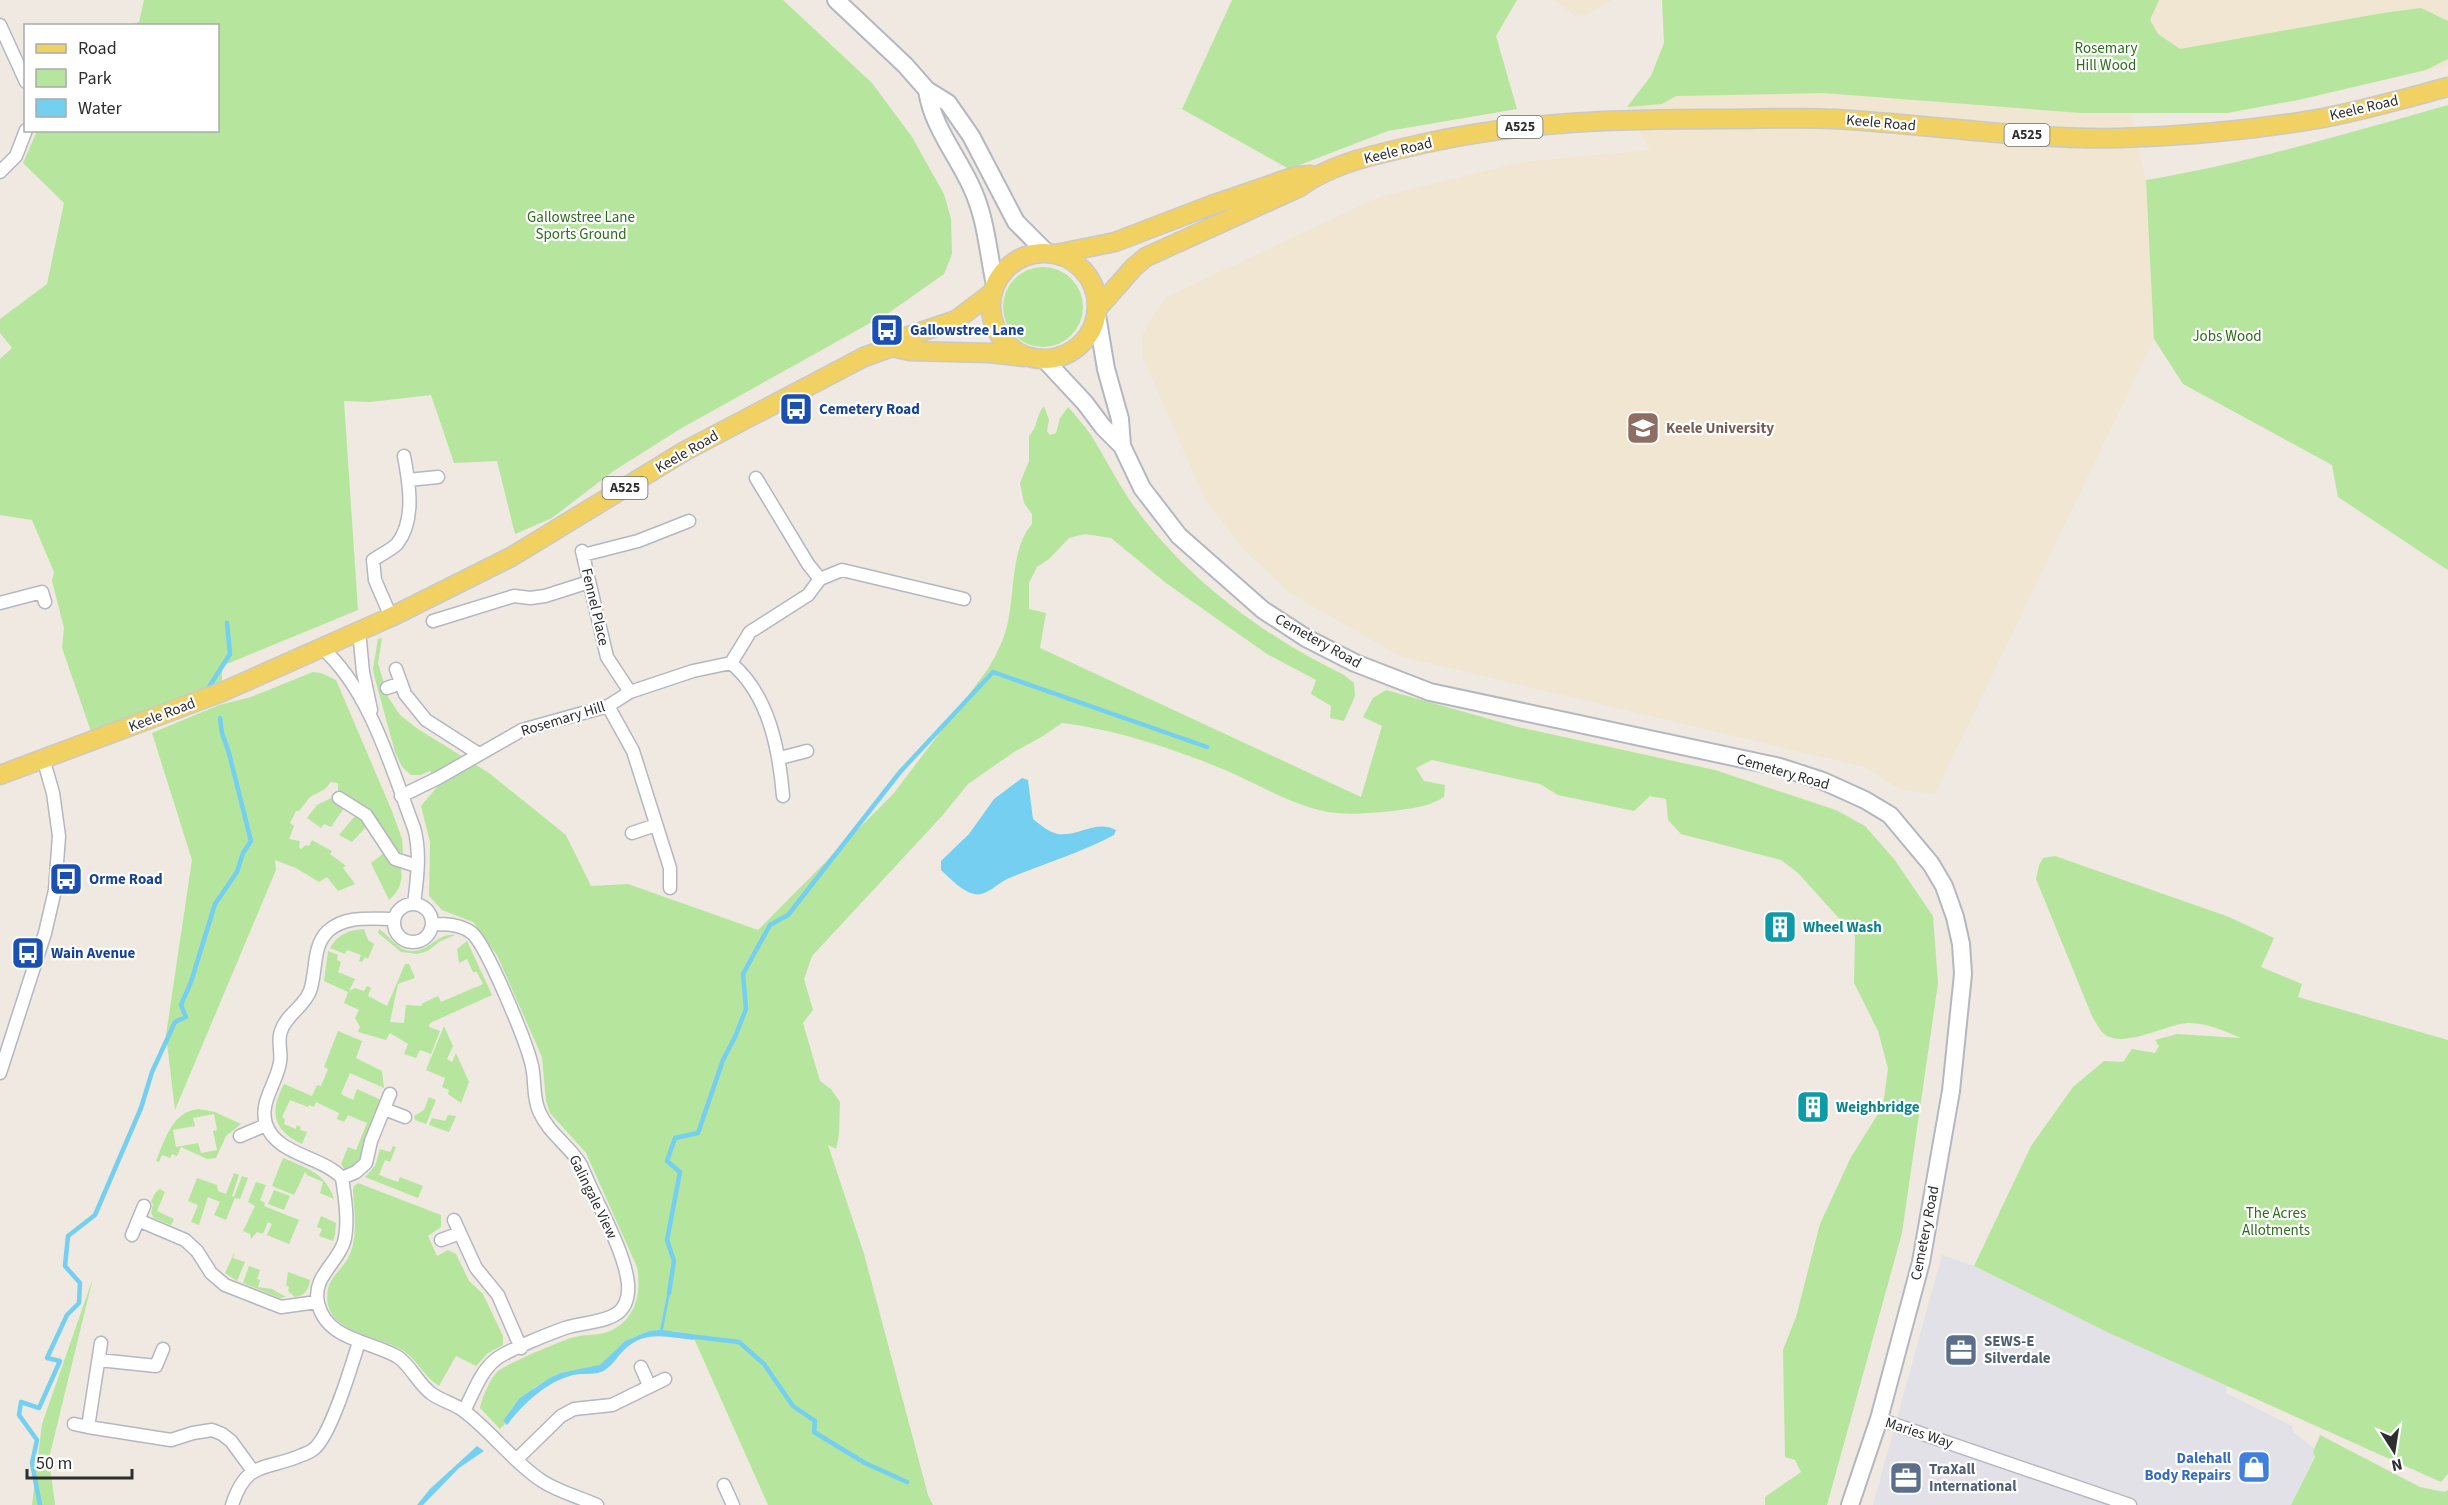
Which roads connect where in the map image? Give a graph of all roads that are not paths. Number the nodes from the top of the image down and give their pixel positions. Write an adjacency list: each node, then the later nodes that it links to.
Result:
1 (836, 0): 5 (street)
2 (0, 25): 3 (street)
3 (24, 78)
4 (2448, 87): 8 (main road, Keele Road / A525)
5 (927, 90): 9 (street); 10 (street)
6 (25, 132): 7 (street)
7 (0, 172)
8 (1316, 175): 9 (main road, Keele Road / A525); 11 (main road, Keele Road / A525)
9 (1051, 254): 10 (main road); 11 (main road)
10 (994, 288): 12 (main road, Keele Road / A525); 13 (main road)
11 (1097, 312): 13 (main road); 14 (street, Cemetery Road)
12 (892, 347): 13 (main road, Keele Road / A525); 25 (main road, Keele Road / A525)
13 (1039, 359): 14 (street, Cemetery Road)
14 (1122, 446): 74 (street, Cemetery Road)
15 (404, 456): 18 (street)
16 (438, 477): 18 (street)
17 (756, 478): 20 (street)
18 (408, 480): 25 (street)
19 (689, 521): 21 (street, Fennel Place)
20 (820, 579): 23 (street); 29 (street)
21 (590, 582): 26 (street); 33 (street, Fennel Place)
22 (44, 597): 24 (street)
23 (964, 599)
24 (0, 603)
25 (391, 617): 27 (main road, Keele Road / A525)
26 (434, 621)
27 (358, 631): 28 (main road, Keele Road / A525); 35 (street)
28 (322, 648): 35 (street); 38 (main road, Keele Road / A525)
29 (732, 663): 33 (street, Rosemary Hill); 39 (street)
30 (396, 669): 31 (street)
31 (401, 683): 32 (street); 37 (street)
32 (387, 688)
33 (630, 692): 34 (street, Rosemary Hill)
34 (608, 706): 37 (street, Rosemary Hill); 44 (street)
35 (374, 726): 41 (street)
36 (807, 751): 39 (street)
37 (479, 754): 41 (street, Rosemary Hill)
38 (43, 758): 40 (main road, Keele Road / A525); 51 (street)
39 (780, 758): 42 (street)
40 (0, 775)
41 (401, 796): 46 (street)
42 (783, 796)
43 (339, 798): 46 (street)
44 (656, 825): 45 (street); 47 (street)
45 (632, 833)
46 (417, 866): 48 (street)
47 (670, 888)
48 (414, 904): 49 (street); 50 (street)
49 (394, 919): 50 (street); 55 (street)
50 (432, 924): 67 (street, Galingale View)
51 (0, 1073)
52 (390, 1094): 53 (street)
53 (384, 1109): 54 (street); 57 (street)
54 (405, 1117)
55 (266, 1125): 56 (street); 57 (street)
56 (240, 1136)
57 (342, 1179): 64 (street)
58 (144, 1206): 59 (street)
59 (138, 1220): 62 (street); 64 (street)
60 (454, 1220): 61 (street)
61 (460, 1233): 63 (street); 67 (street)
62 (132, 1236)
63 (441, 1240)
64 (317, 1302): 65 (street)
65 (359, 1342): 73 (street); 78 (street)
66 (101, 1343): 69 (street)
67 (521, 1348): 73 (street, Galingale View)
68 (163, 1349): 69 (street)
69 (99, 1360): 76 (street)
70 (641, 1367): 72 (street)
71 (665, 1379): 72 (street)
72 (649, 1385): 77 (street)
73 (464, 1411): 77 (street)
74 (1879, 1419): 83 (street, Cemetery Road); 84 (street, Maries Way)
75 (74, 1424): 76 (street)
76 (88, 1427): 78 (street)
77 (516, 1460): 81 (street)
78 (253, 1471): 80 (street)
79 (724, 1485): 82 (street)
80 (232, 1505)
81 (597, 1505)
82 (733, 1505)
83 (1850, 1505)
84 (2130, 1505)

